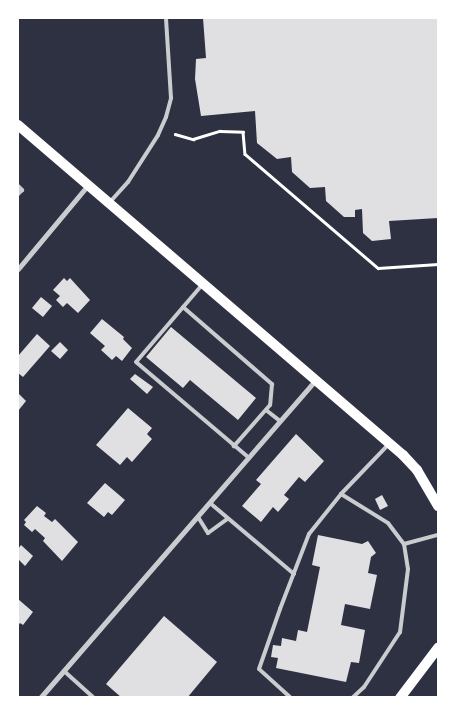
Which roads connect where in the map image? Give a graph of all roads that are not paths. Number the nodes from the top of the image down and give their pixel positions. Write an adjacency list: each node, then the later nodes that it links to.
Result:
1 (166, 18): 6 (lane)
2 (18, 125): 4 (main road)
3 (18, 186): 5 (lane)
4 (88, 186): 6 (main road); 7 (street)
5 (18, 194)
6 (109, 204): 8 (main road)
7 (18, 269)
8 (203, 284): 9 (lane); 10 (main road)
9 (182, 307): 11 (lane); 14 (lane)
10 (315, 379): 12 (street); 13 (main road)
11 (266, 410): 12 (lane); 14 (lane)
12 (280, 421): 15 (street)
13 (390, 444): 16 (lane); 18 (main road)
14 (234, 446): 15 (lane)
15 (248, 458): 17 (street)
16 (341, 494): 22 (lane); 23 (lane)
17 (210, 504): 19 (street); 20 (lane)
18 (438, 506)
19 (198, 516): 20 (lane); 25 (street)
20 (227, 519): 23 (lane)
21 (438, 535): 22 (lane)
22 (404, 544): 31 (lane)
23 (294, 574): 30 (lane)
24 (438, 648): 32 (main road)
25 (64, 671): 26 (street); 29 (lane)
26 (45, 692): 27 (street); 28 (lane)
27 (40, 698)
28 (49, 698)
29 (94, 698)
30 (292, 698)
31 (352, 698)
32 (400, 698)

